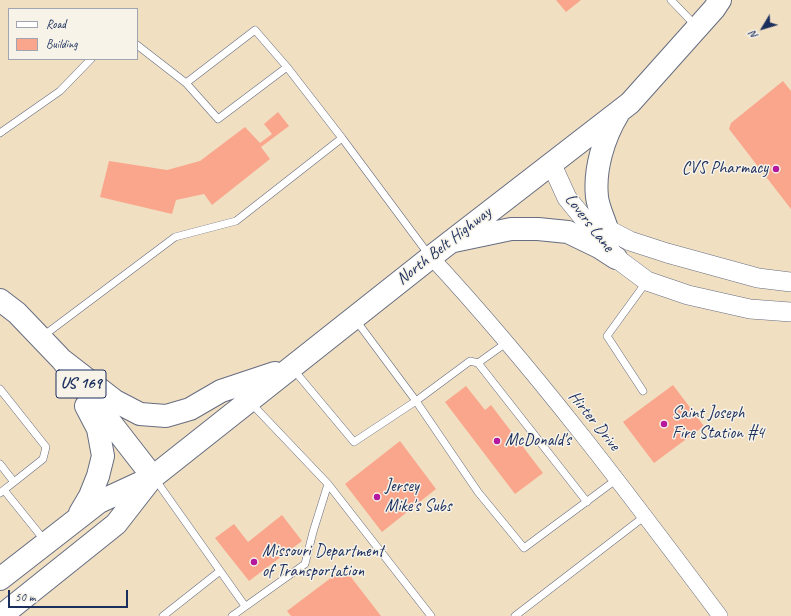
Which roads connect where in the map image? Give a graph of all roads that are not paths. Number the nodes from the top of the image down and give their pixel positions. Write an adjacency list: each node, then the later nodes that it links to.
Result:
1 (670, 0): 3 (lane)
2 (720, 0): 3 (main road, North Belt Highway)
3 (698, 27): 8 (main road, North Belt Highway)
4 (138, 46): 7 (lane)
5 (90, 60): 9 (lane)
6 (287, 67): 7 (lane); 7 (lane); 10 (lane)
7 (186, 83)
8 (620, 110): 11 (main road, North Belt Highway); 12 (main road)
9 (0, 133)
10 (342, 138): 14 (lane); 21 (lane)
11 (551, 163): 12 (street, Lovers Lane); 13 (main road, North Belt Highway); 15 (street, Lovers Lane)
12 (607, 229): 17 (street, Lovers Lane)
13 (449, 242): 14 (main road, North Belt Highway); 15 (main road)
14 (430, 257): 20 (main road, North Belt Highway); 22 (street, Hirter Drive)
15 (616, 258): 16 (street, Lovers Lane)
16 (647, 281): 19 (street, Lovers Lane); 27 (lane)
17 (791, 282)
18 (0, 300): 21 (main road, US 169)
19 (791, 312)
20 (354, 318): 25 (main road, North Belt Highway); 29 (lane)
21 (41, 338): 23 (main road, US 169)
22 (506, 343): 24 (lane); 32 (street, Hirter Drive)
23 (62, 360): 25 (main road); 31 (main road, US 169); 38 (main road)
24 (478, 363): 29 (lane); 36 (lane)
25 (292, 367): 28 (main road, North Belt Highway); 29 (lane)
26 (0, 389): 33 (lane)
27 (643, 391)
28 (249, 401): 31 (main road, North Belt Highway); 34 (lane)
29 (416, 402): 36 (lane)
30 (0, 464): 33 (lane)
31 (153, 477): 38 (main road, North Belt Highway); 40 (lane); 43 (main road, North Belt Highway)
32 (618, 479): 36 (lane); 37 (street, Hirter Drive)
33 (14, 482): 35 (lane)
34 (328, 484): 42 (lane); 46 (lane)
35 (2, 492): 39 (lane)
36 (587, 502)
37 (645, 516): 47 (lane); 48 (street, Hirter Drive)
38 (76, 520): 39 (main road, North Belt Highway)
39 (46, 543): 41 (main road, North Belt Highway)
40 (220, 571): 42 (lane); 44 (lane)
41 (0, 579)
42 (245, 606): 45 (lane)
43 (0, 616)
44 (163, 616)
45 (232, 616)
46 (431, 616)
47 (515, 616)
48 (720, 616)

